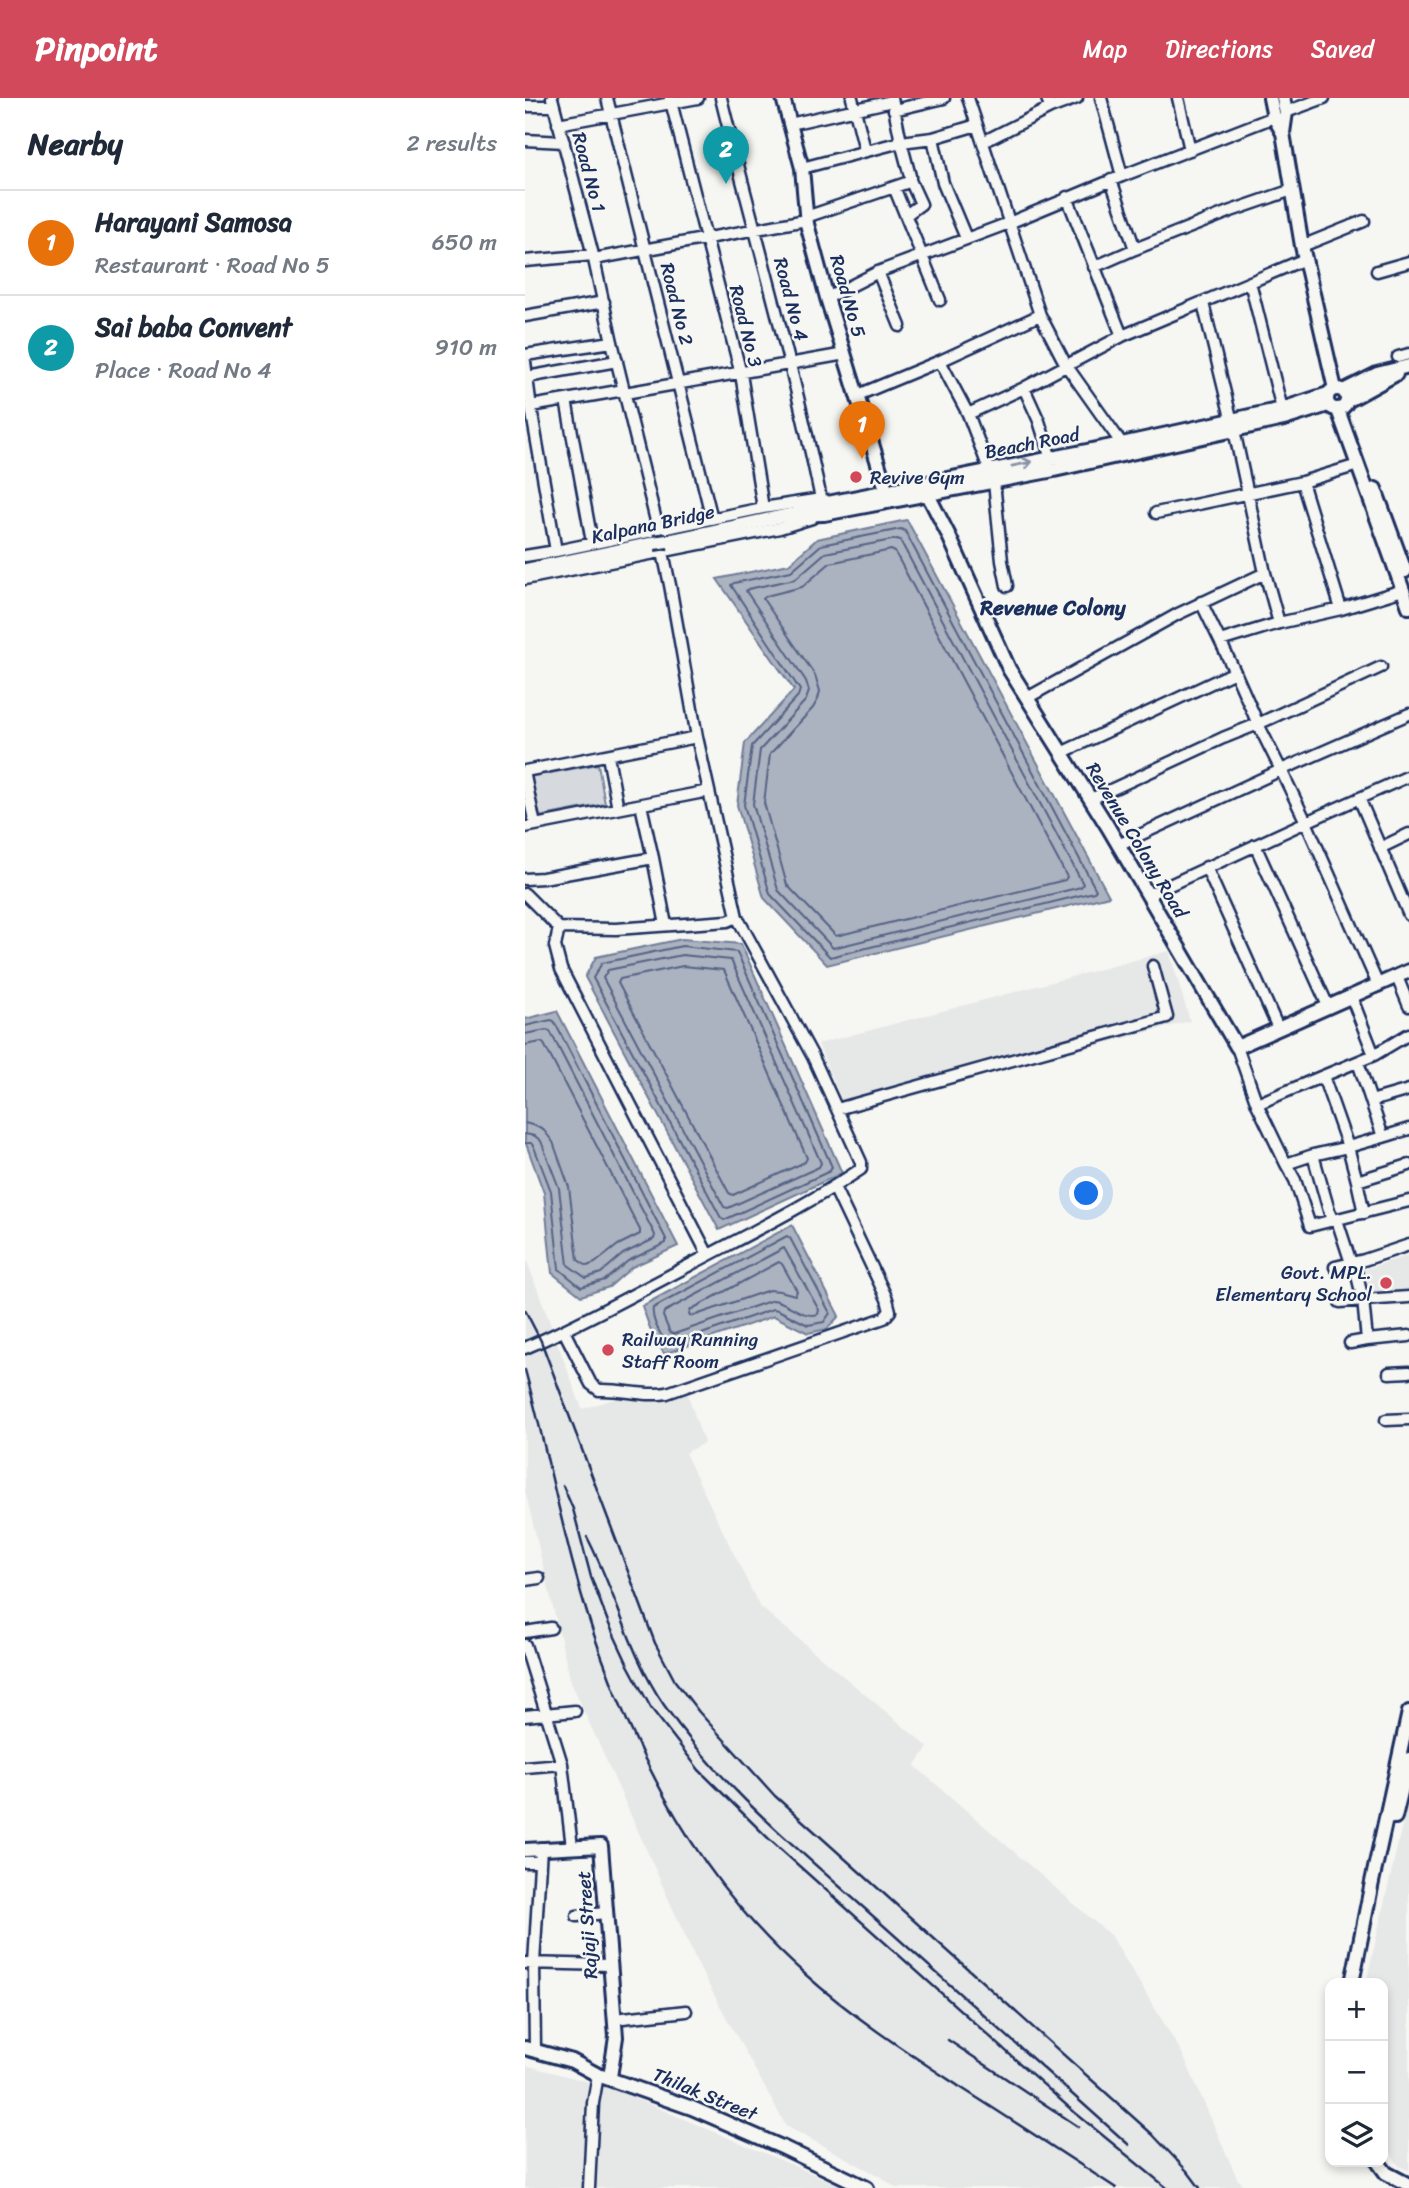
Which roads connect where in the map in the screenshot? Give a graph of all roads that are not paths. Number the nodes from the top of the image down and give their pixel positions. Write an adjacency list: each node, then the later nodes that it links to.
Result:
1 (607, 98): 20 (street, Road No 2)
2 (698, 98): 14 (street)
3 (721, 98): 43 (street, Road No 4)
4 (783, 98): 23 (street, Road No 5)
5 (852, 98): 19 (street)
6 (944, 98): 16 (street)
7 (968, 98): 24 (street)
8 (1077, 98): 17 (street)
9 (1101, 98): 33 (street)
10 (1178, 98): 31 (street)
11 (1270, 98): 21 (street)
12 (1283, 98): 21 (street)
13 (1324, 98): 21 (street)
14 (671, 101): 20 (street); 44 (street, Road No 3)
15 (553, 102): 18 (street); 22 (street, Road No 1)
16 (893, 103): 19 (street); 28 (street)
17 (1049, 103): 29 (street)
18 (525, 106)
19 (856, 110): 23 (street); 30 (street)
20 (611, 115): 22 (street); 47 (street, Road No 2)
21 (1280, 115): 31 (street); 37 (street)
22 (558, 124): 27 (street, Road No 1)
23 (790, 124): 32 (street, Road No 5)
24 (977, 125): 25 (street); 29 (street)
25 (933, 138): 28 (street); 45 (street)
26 (525, 140): 27 (street)
27 (563, 142): 50 (street, Road No 1)
28 (901, 142): 30 (street); 34 (street)
29 (983, 142): 42 (street)
30 (865, 150): 32 (street)
31 (1190, 150): 33 (street)
32 (802, 167): 40 (street, Road No 5)
33 (1122, 176): 35 (street)
34 (910, 180): 36 (street); 39 (street)
35 (1111, 180): 38 (street); 48 (street)
36 (894, 187): 39 (street); 40 (street)
37 (1292, 190): 46 (street); 48 (street)
38 (1067, 197): 42 (street); 54 (street)
39 (906, 215): 49 (street)
40 (806, 218): 43 (street); 58 (street, Road No 5)
41 (1364, 221): 46 (street)
42 (1009, 223): 45 (street); 62 (street)
43 (754, 229): 44 (street); 73 (street, Road No 4)
44 (706, 237): 47 (street); 75 (street, Road No 3)
45 (966, 238): 49 (street)
46 (1301, 246): 51 (street)
47 (646, 249): 50 (street); 77 (street, Road No 2)
48 (1135, 249): 54 (street)
49 (922, 256): 56 (street); 59 (street)
50 (594, 257): 52 (street); 60 (street, Road No 1)
51 (1305, 259): 57 (street); 81 (street)
52 (525, 261)
53 (1409, 262): 55 (street)
54 (1094, 267): 65 (street)
55 (1377, 271)
56 (878, 272): 58 (street); 64 (street)
57 (1250, 282): 61 (street); 84 (street)
58 (827, 298): 67 (street, Road No 5)
59 (940, 300)
60 (604, 302): 63 (street); 66 (street, Road No 1)
61 (1203, 303): 65 (street); 86 (street)
62 (1040, 315): 70 (street); 74 (street)
63 (525, 316)
64 (900, 326)
65 (1122, 336): 74 (street)
66 (612, 342): 68 (street); 69 (street, Road No 1)
67 (845, 354): 73 (street); 80 (street, Road No 5)
68 (525, 355)
69 (617, 361): 76 (street); 79 (street, Road No 1)
70 (940, 361): 80 (street); 85 (street)
71 (1406, 361): 81 (street, Beach Road)
72 (525, 362): 76 (street)
73 (791, 364): 75 (street); 95 (street, Road No 4)
74 (1066, 365): 78 (street); 87 (street)
75 (741, 373): 77 (street); 96 (street, Road No 3)
76 (527, 377): 83 (street)
77 (679, 384): 79 (street); 100 (street, Road No 2)
78 (1024, 388): 85 (street); 88 (street)
79 (625, 391): 82 (street); 101 (street, Road No 1)
80 (858, 395): 94 (street, Road No 5)
81 (1338, 399): 84 (street, Beach Road); 86 (street, Beach Road); 89 (street); 110 (street)
82 (566, 400): 83 (street); 102 (street)
83 (531, 406): 104 (street)
84 (1282, 410): 86 (street, Beach Road)
85 (968, 414): 90 (street)
86 (1233, 425): 87 (street, Beach Road); 90 (street, Beach Road); 93 (street)
87 (1122, 444): 88 (street, Beach Road)
88 (1051, 459): 90 (street, Beach Road, one-way to 88)
89 (1358, 465): 91 (street); 110 (street)
90 (992, 476): 92 (street, Beach Road); 109 (street)
91 (1302, 482): 93 (street); 112 (street)
92 (925, 489): 94 (street, Beach Road); 117 (street, Revenue Colony Road)
93 (1248, 494): 98 (street); 107 (street)
94 (888, 496): 95 (street, Beach Road); 97 (street, Beach Road)
95 (827, 500): 96 (street); 99 (street, Beach Road)
96 (763, 508): 100 (street)
97 (824, 513): 99 (street, Beach Road); 103 (street)
98 (1156, 513)
99 (789, 515): 103 (street, Kalpana Bridge)
100 (712, 519): 101 (street)
101 (658, 529): 102 (street); 103 (street, Road No 1)
102 (592, 542): 104 (street)
103 (661, 545): 106 (street, Kalpana Bridge); 108 (street); 120 (street, Road No 1)
104 (556, 551): 105 (street)
105 (525, 556)
106 (525, 570)
107 (1265, 573): 111 (street); 113 (street)
108 (525, 579)
109 (1007, 586)
110 (1407, 595): 112 (street)
111 (1201, 602): 114 (street); 117 (street)
112 (1341, 609): 113 (street)
113 (1279, 624): 114 (street)
114 (1220, 641): 116 (street)
115 (1381, 667): 119 (street)
116 (1235, 672): 119 (street); 121 (street)
117 (1027, 698): 121 (street, Revenue Colony Road)
118 (1409, 714): 123 (street)
119 (1258, 724): 123 (street); 128 (street)
120 (697, 737): 122 (street); 126 (street, Road No 1)
121 (1062, 753): 128 (street, Revenue Colony Road)
122 (608, 756): 124 (street); 130 (street)
123 (1281, 770): 131 (street); 134 (street)
124 (525, 774): 132 (street)
125 (1409, 776): 127 (street)
126 (709, 791): 129 (street); 143 (street, Road No 1)
127 (1359, 798): 131 (street); 136 (street)
128 (1091, 799): 134 (street, Revenue Colony Road)
129 (641, 805): 130 (street); 137 (street)
130 (618, 809): 132 (street)
131 (1306, 822): 135 (street); 148 (street)
132 (530, 826)
133 (1409, 834): 136 (street)
134 (1118, 845): 141 (street, Revenue Colony Road)
135 (1255, 845): 138 (street); 150 (street)
136 (1380, 848): 142 (street)
137 (653, 858): 139 (street); 144 (street)
138 (1206, 867): 141 (street); 152 (street)
139 (525, 879)
140 (525, 894): 145 (street)
141 (1148, 895): 154 (street, Revenue Colony Road)
142 (1409, 915)
143 (737, 917): 144 (street); 161 (street, Road No 1)
144 (666, 925): 145 (street)
145 (559, 928): 174 (street)
146 (1153, 966): 161 (street)
147 (1403, 974): 148 (street); 151 (street)
148 (1378, 985): 149 (street)
149 (1351, 996): 150 (street); 155 (street)
150 (1328, 1006): 152 (street)
151 (1409, 1006)
152 (1278, 1028): 154 (street)
153 (1409, 1034): 155 (street)
154 (1237, 1047): 160 (street)
155 (1374, 1055): 156 (street)
156 (1359, 1062): 157 (street); 159 (street)
157 (1323, 1076): 160 (street); 164 (street)
158 (1409, 1090): 159 (street)
159 (1371, 1101): 163 (street)
160 (1257, 1104): 166 (street)
161 (837, 1109): 169 (street, Road No 1)
162 (1409, 1129): 163 (street)
163 (1383, 1137): 164 (street)
164 (1348, 1147): 165 (street); 168 (street)
165 (1313, 1155): 166 (street); 172 (street)
166 (1286, 1164): 172 (street)
167 (1409, 1165): 168 (street)
168 (1357, 1181): 171 (street)
169 (834, 1187): 174 (street); 180 (street)
170 (1409, 1201): 171 (street)
171 (1364, 1213): 172 (street)
172 (1335, 1220): 175 (street)
173 (1409, 1245): 175 (street)
174 (708, 1255): 180 (street)
175 (1352, 1263): 176 (street); 178 (street)
176 (1335, 1267)
177 (1409, 1297): 178 (street)
178 (1363, 1300): 179 (street); 182 (street)
179 (1340, 1302)
180 (564, 1331): 184 (street)
181 (1409, 1336): 182 (street)
182 (1367, 1340): 183 (street)
183 (1350, 1343)
184 (525, 1348)
185 (1409, 1372): 186 (street)
186 (1388, 1373)
187 (1409, 1419): 188 (street)
188 (1386, 1420)
189 (539, 1578): 190 (street)
190 (525, 1580)
191 (551, 1628): 192 (street)
192 (525, 1632)
193 (525, 1645): 196 (street)
194 (575, 1711): 196 (street)
195 (1409, 1712): 206 (street)
196 (546, 1714): 197 (street); 199 (street)
197 (525, 1716)
198 (1409, 1759): 206 (street)
199 (562, 1764): 200 (street); 201 (street)
200 (525, 1766)
201 (572, 1847): 202 (street, Rajaji Street); 207 (street, Rajaji Street)
202 (541, 1848): 203 (street, Rajaji Street); 205 (street)
203 (525, 1850)
204 (525, 1862): 205 (street)
205 (540, 1862): 209 (street)
206 (1368, 1908): 211 (street)
207 (605, 1913): 208 (street); 210 (street, Rajaji Street)
208 (577, 1916)
209 (529, 1963): 210 (street); 214 (street)
210 (609, 1965): 213 (street, Rajaji Street)
211 (1353, 1978)
212 (686, 2011): 213 (street)
213 (614, 2019): 215 (street, Rajaji Street)
214 (530, 2049): 215 (street, Thilak Street)
215 (604, 2076): 218 (street); 219 (street, Thilak Street)
216 (1382, 2167): 217 (street)
217 (1409, 2185)
218 (589, 2188)
219 (867, 2188)

